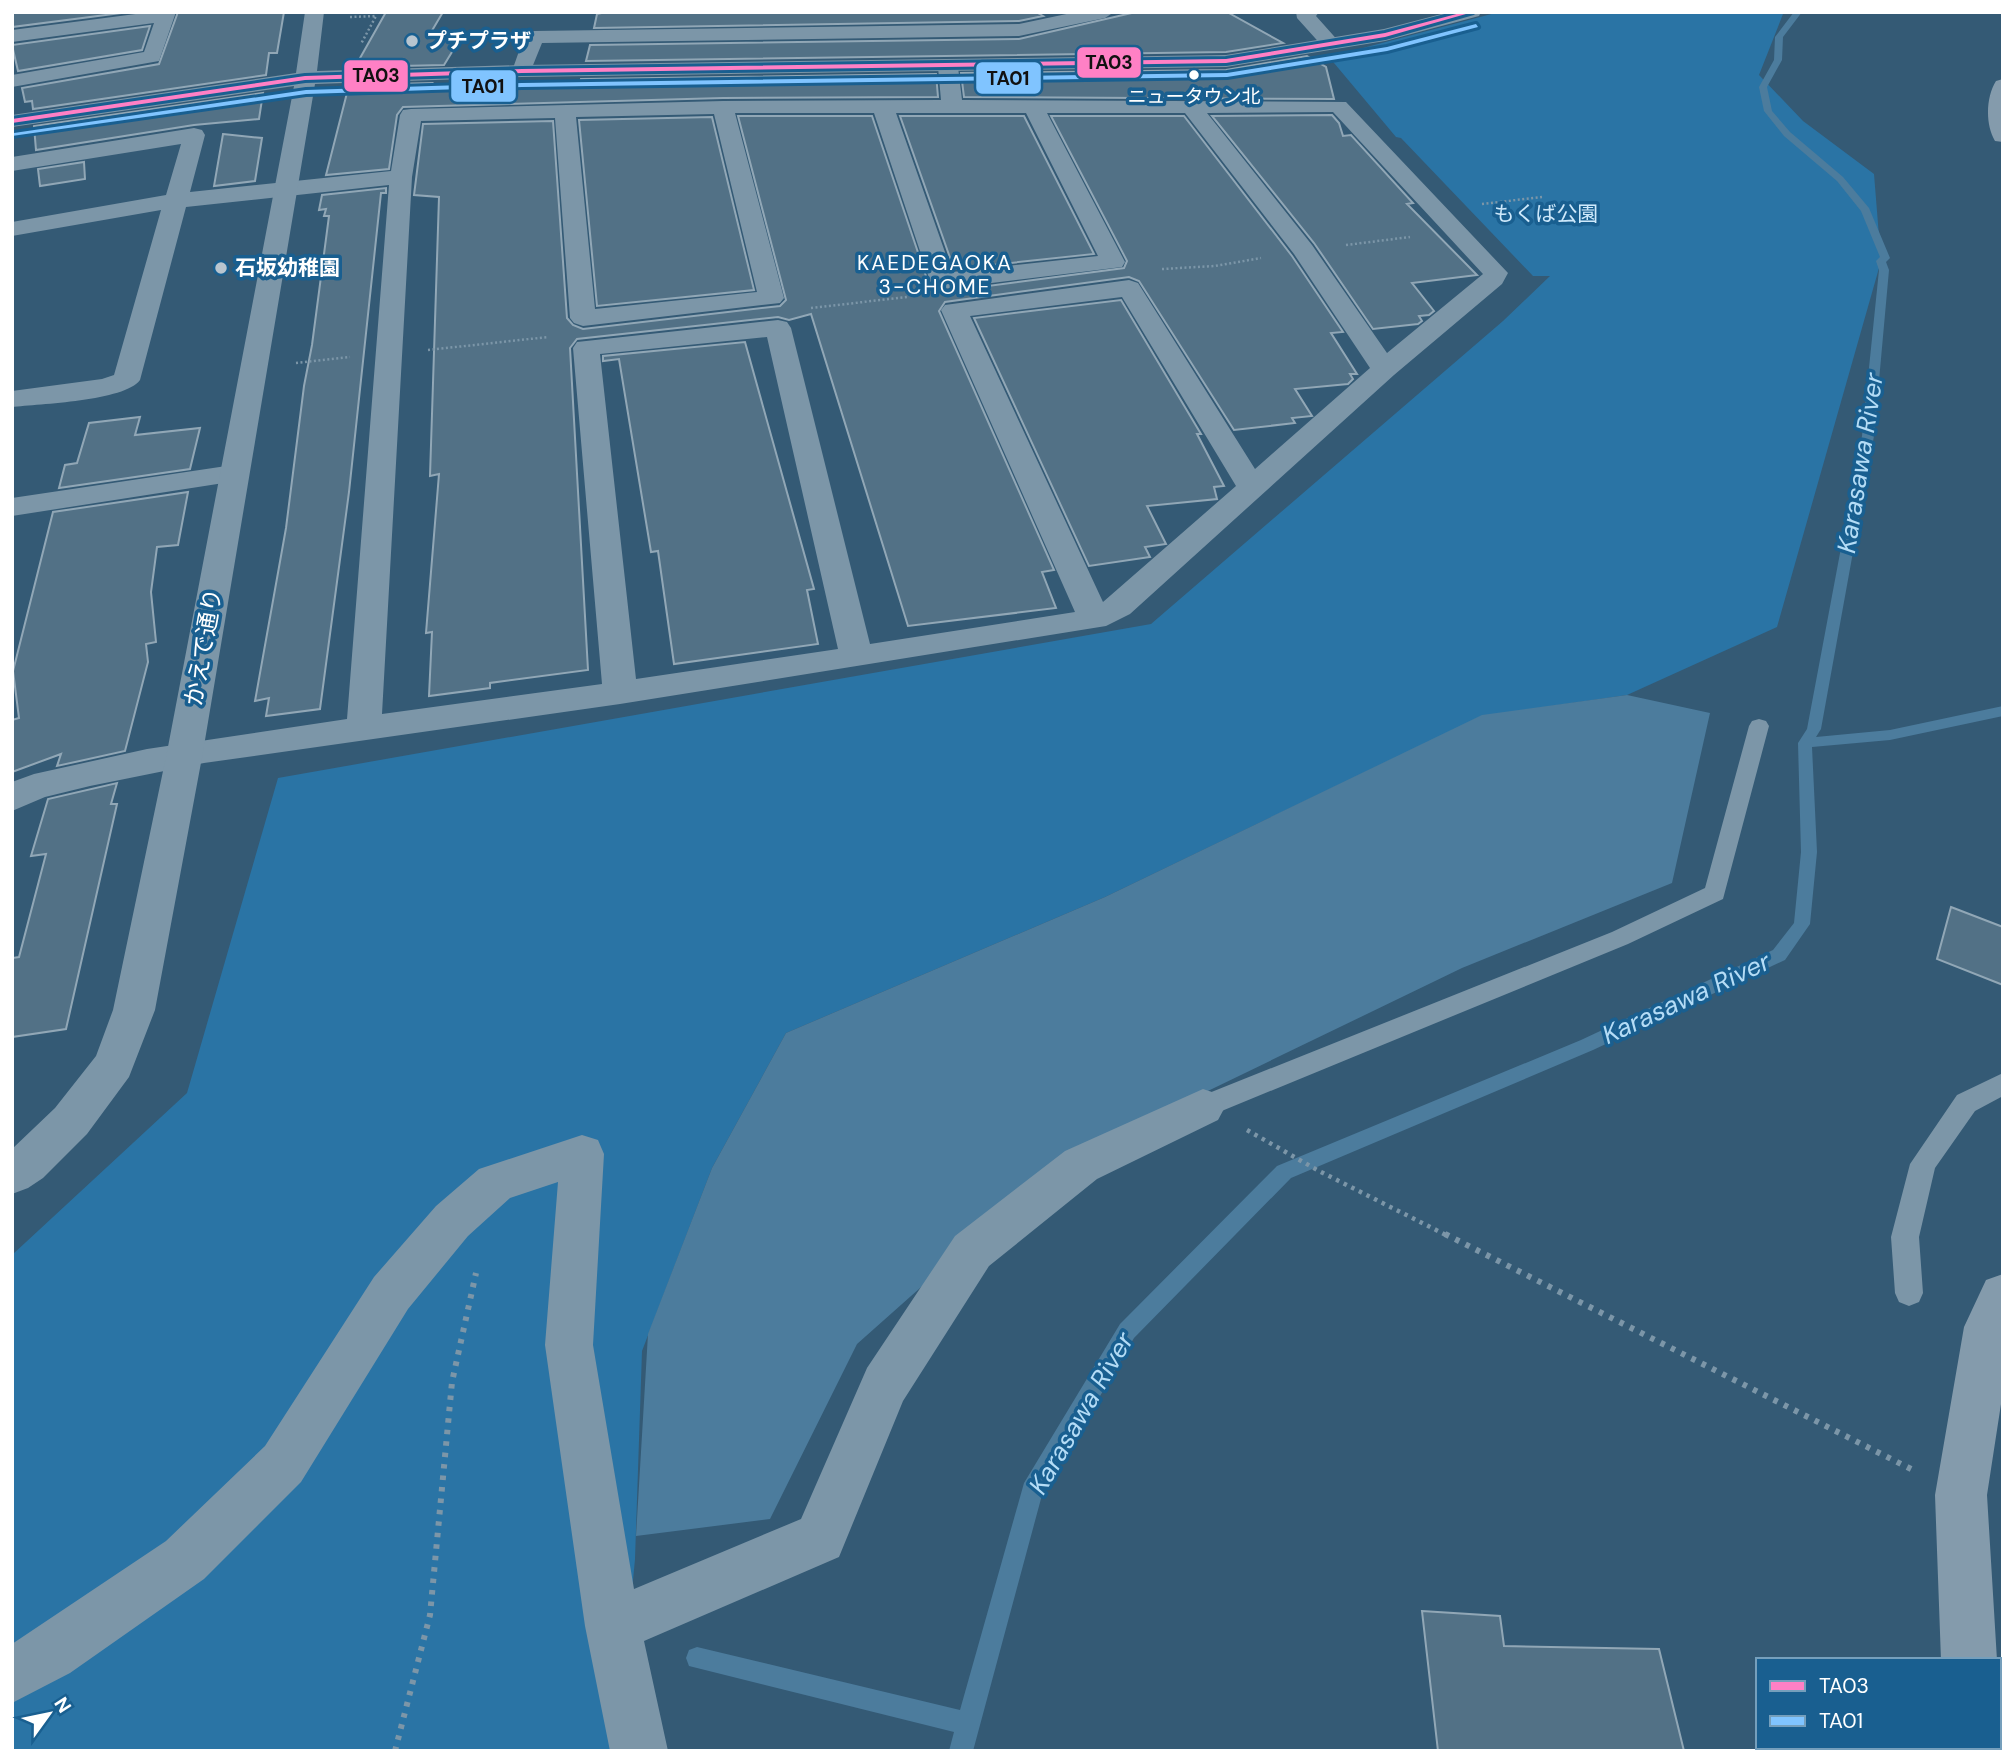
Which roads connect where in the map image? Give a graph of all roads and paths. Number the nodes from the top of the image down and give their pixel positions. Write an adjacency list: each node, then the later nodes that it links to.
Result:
1 (315, 12): 13 (street, かえで通り)
2 (757, 12): 7 (street)
3 (1105, 12): 7 (street)
4 (1310, 12): 9 (street)
5 (1472, 12): 9 (street)
6 (166, 14): 8 (street); 14 (street)
7 (752, 34): 11 (street); 12 (street)
8 (12, 36)
9 (1331, 44): 10 (street)
10 (948, 66): 11 (street); 18 (street)
11 (747, 69): 12 (street)
12 (522, 71): 13 (street)
13 (305, 78): 22 (street); 26 (street, かえで通り)
14 (12, 81)
15 (2003, 85): 23 (main road)
16 (723, 107): 17 (street); 21 (street); 21 (street)
17 (883, 107): 18 (street); 19 (street)
18 (952, 107): 19 (street)
19 (1034, 108): 20 (street)
20 (1192, 108): 31 (street); 32 (street)
21 (565, 112): 25 (street)
22 (12, 121)
23 (2003, 136)
24 (12, 164): 28 (street)
25 (401, 177): 26 (street); 37 (street)
26 (286, 187): 28 (street); 38 (street, かえで通り)
27 (1542, 197): 29 (path)
28 (176, 199): 30 (street); 40 (street)
29 (1478, 205)
30 (12, 229)
31 (1455, 232): 32 (path); 39 (street)
32 (1303, 250): 33 (path); 39 (street)
33 (1160, 269)
34 (912, 296): 35 (path)
35 (799, 309)
36 (556, 336): 37 (path)
37 (390, 354): 38 (path); 48 (street)
38 (253, 366): 41 (street, かえで通り)
39 (1384, 369): 42 (street)
40 (12, 399)
41 (233, 474): 43 (street); 49 (street, かえで通り)
42 (1252, 489): 44 (street); 44 (street)
43 (12, 507)
44 (1094, 619): 45 (street)
45 (857, 657): 46 (street); 46 (street)
46 (620, 693): 48 (street)
47 (1759, 726): 52 (lane)
48 (364, 729): 49 (street)
49 (185, 752): 50 (street); 54 (street, かえで通り)
50 (12, 798)
51 (2003, 1083): 56 (lane)
52 (1203, 1107): 59 (street)
53 (1260, 1137): 58 (path)
54 (12, 1174)
55 (483, 1194): 59 (street); 61 (street); 62 (path)
56 (1909, 1293)
57 (2003, 1296): 58 (main road)
58 (1961, 1495): 60 (main road)
59 (613, 1626): 63 (street)
60 (1969, 1658)
61 (12, 1675)
62 (395, 1751)
63 (639, 1751)

